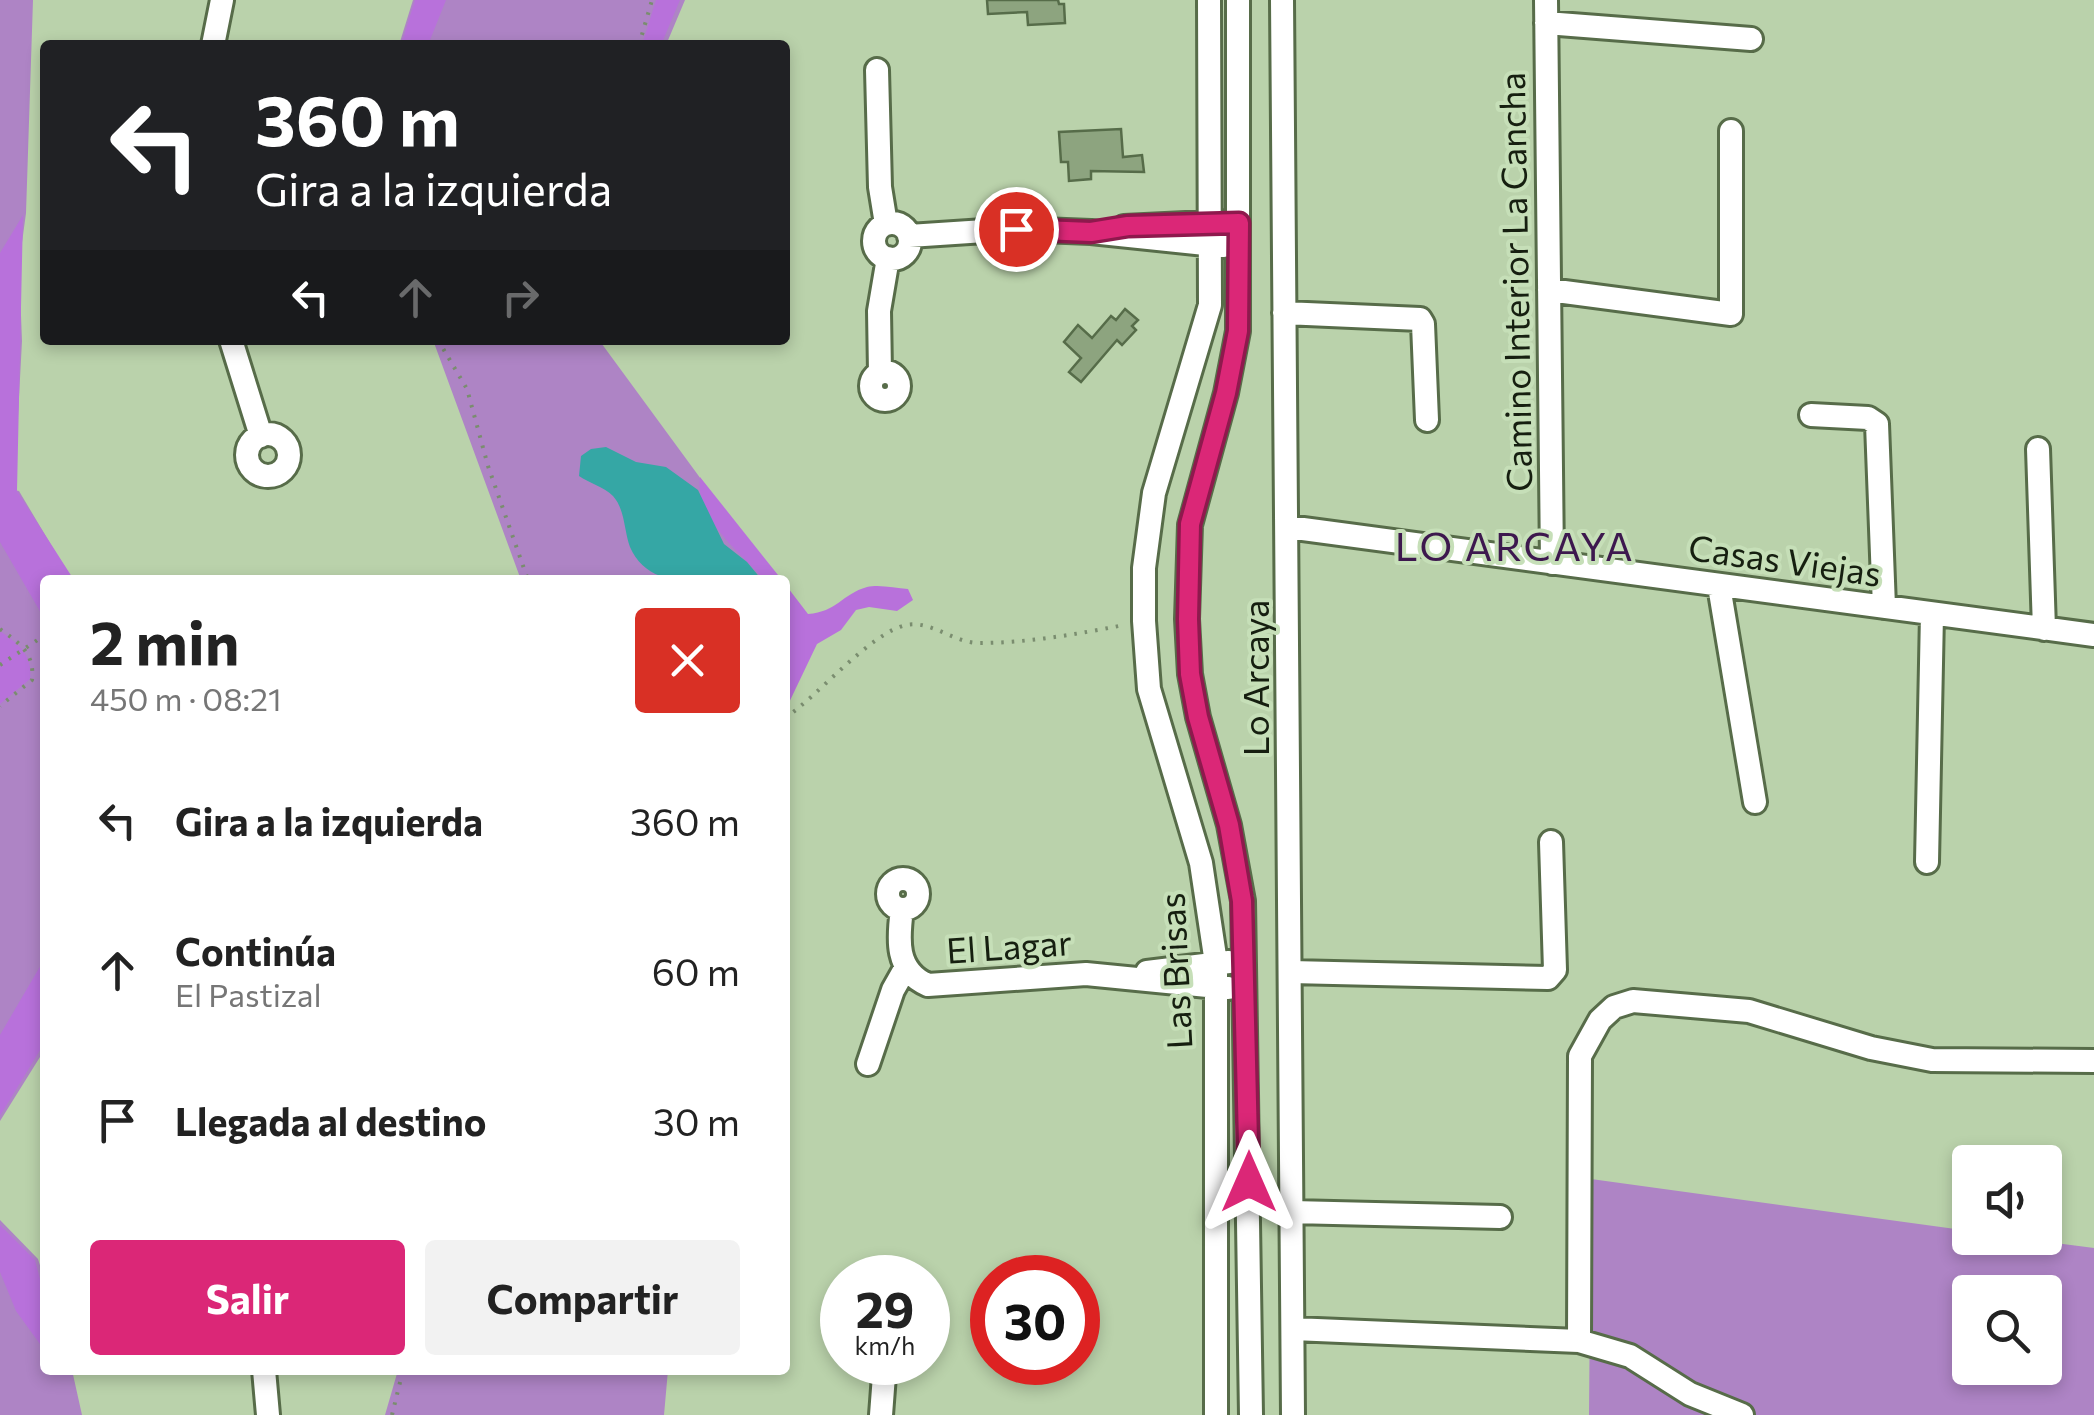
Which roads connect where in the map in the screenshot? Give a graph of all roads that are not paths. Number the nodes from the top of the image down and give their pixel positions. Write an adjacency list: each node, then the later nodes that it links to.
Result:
1 (222, 0): 6 (street)
2 (1209, 0): 10 (street, Las Brisas)
3 (1238, 0): 11 (street, Las Brisas)
4 (1282, 0): 19 (street, Lo Arcaya)
5 (1546, 12): 7 (street); 18 (street, Camino Interior La Cancha)
6 (214, 40)
7 (1751, 40)
8 (878, 70): 12 (street)
9 (1730, 132): 18 (street)
10 (1212, 222): 11 (street); 13 (street); 15 (street, Las Brisas)
11 (1239, 223): 16 (street, Las Brisas)
12 (886, 224): 14 (street); 17 (street)
13 (1091, 232): 14 (street); 15 (street)
14 (908, 236): 17 (street)
15 (1212, 246): 16 (street); 28 (street, Las Brisas)
16 (1240, 247): 29 (street, Las Brisas)
17 (888, 258): 21 (street)
18 (1550, 290): 27 (street, Camino Interior La Cancha)
19 (1284, 313): 23 (street); 26 (street, Lo Arcaya)
20 (233, 345): 24 (street)
21 (880, 372)
22 (1810, 415): 31 (street)
23 (1427, 420)
24 (261, 436)
25 (2038, 449): 35 (street)
26 (1288, 526): 27 (street, Casas Viejas); 44 (street, Lo Arcaya)
27 (1552, 563): 30 (street, Casas Viejas)
28 (1144, 568): 29 (street); 34 (street, Las Brisas)
29 (1187, 568): 33 (street, Las Brisas)
30 (1719, 586): 31 (street, Casas Viejas); 37 (street)
31 (1884, 607): 32 (street, Casas Viejas)
32 (1932, 614): 35 (street, Casas Viejas); 39 (street)
33 (1188, 619): 34 (street); 41 (street, Las Brisas)
34 (1144, 621): 42 (street, Las Brisas)
35 (2044, 628): 36 (street, Casas Viejas)
36 (2094, 635)
37 (1754, 802)
38 (1551, 842): 44 (street)
39 (1926, 862)
40 (902, 909): 43 (street, El Lagar)
41 (1246, 960): 42 (street); 47 (street, Las Brisas)
42 (1216, 963): 45 (street); 46 (street, Las Brisas)
43 (906, 967): 45 (street, El Lagar); 49 (street, El Lagar)
44 (1290, 972): 50 (street, Lo Arcaya)
45 (1124, 976): 46 (street)
46 (1215, 988): 47 (street); 59 (street, Las Brisas)
47 (1247, 988): 60 (street, Las Brisas)
48 (2094, 1061): 53 (street)
49 (868, 1064)
50 (1292, 1212): 51 (street); 52 (street, Lo Arcaya)
51 (1500, 1217)
52 (1293, 1329): 53 (street); 61 (street, Lo Arcaya)
53 (1579, 1341): 56 (street)
54 (264, 1375): 57 (street)
55 (884, 1385): 58 (street)
56 (1708, 1408): 62 (street)
57 (268, 1415)
58 (881, 1415)
59 (1216, 1415)
60 (1251, 1415)
61 (1292, 1415)
62 (1742, 1415)

